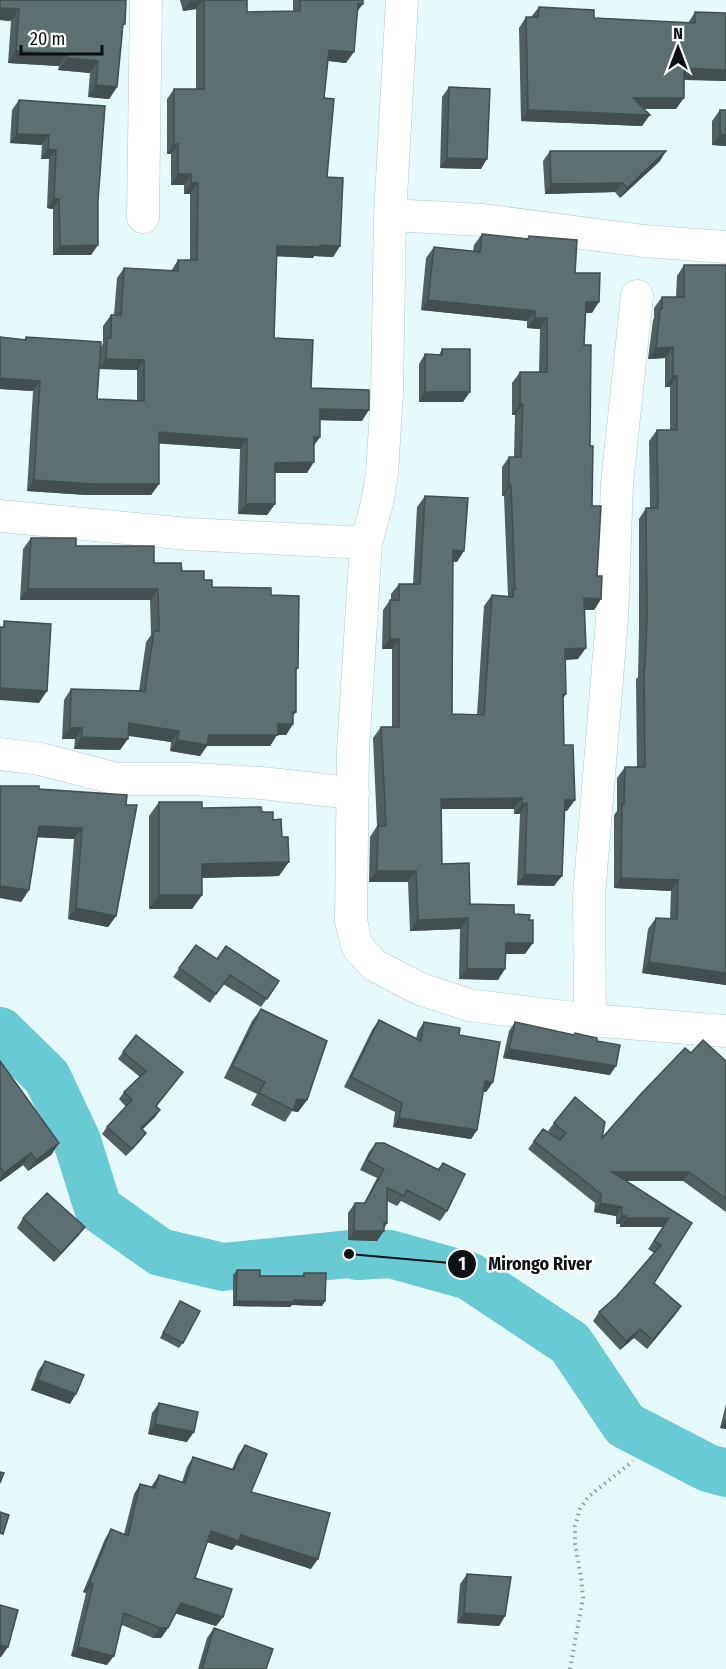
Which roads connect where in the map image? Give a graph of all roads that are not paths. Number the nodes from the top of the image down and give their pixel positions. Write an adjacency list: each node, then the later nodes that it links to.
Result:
1 (146, 0): 4 (street)
2 (402, 0): 3 (street)
3 (390, 215): 5 (street); 8 (street)
4 (143, 216)
5 (726, 247)
6 (637, 296): 11 (street)
7 (0, 516): 8 (street)
8 (366, 543): 10 (street)
9 (0, 754): 10 (street)
10 (353, 793): 11 (street)
11 (590, 1020): 12 (street)
12 (726, 1031)

